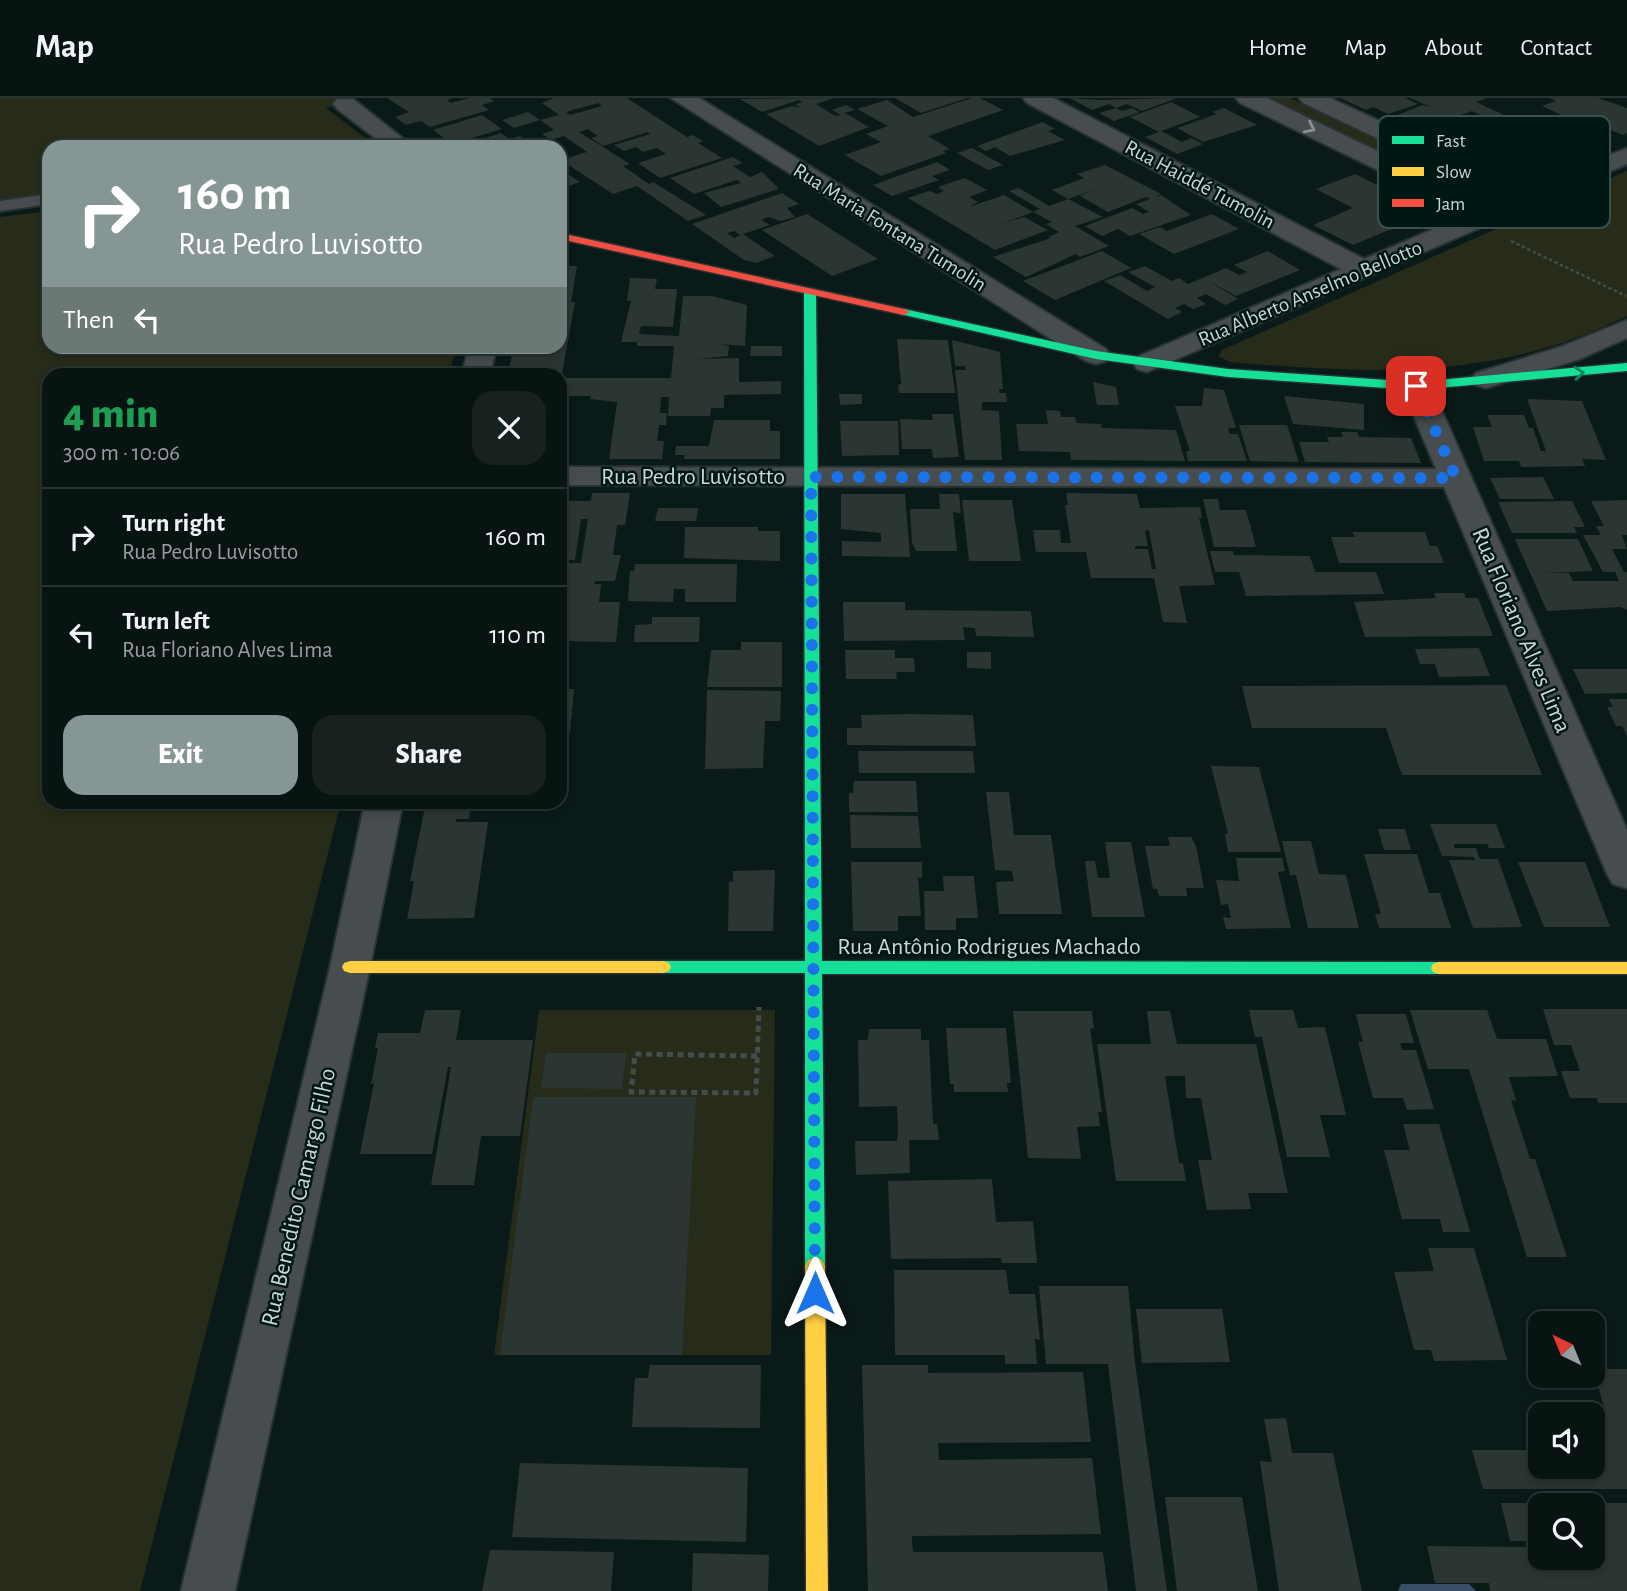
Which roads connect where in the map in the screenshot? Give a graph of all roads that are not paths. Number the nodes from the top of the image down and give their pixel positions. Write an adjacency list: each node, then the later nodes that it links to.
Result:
1 (683, 98): 18 (street, Rua Maria Fontana Tumolin)
2 (1035, 98): 15 (street, Rua Haiddé Tumolin)
3 (1248, 98): 9 (street, one-way to 9)
4 (1311, 98): 6 (street)
5 (345, 104): 7 (street)
6 (1378, 129)
7 (393, 140)
8 (1627, 155): 10 (street, Rua Alberto Anselmo Bellotto)
9 (1378, 161)
10 (1610, 162)
11 (42, 200): 12 (lane)
12 (0, 206)
13 (1460, 228): 15 (street, Rua Alberto Anselmo Bellotto)
14 (567, 238): 16 (street)
15 (1364, 270): 19 (street, Rua Alberto Anselmo Bellotto)
16 (810, 292): 18 (street); 24 (street)
17 (1627, 328): 21 (street)
18 (1096, 355): 19 (street)
19 (1147, 363): 22 (street)
20 (1627, 367): 21 (street, one-way to 20)
21 (1486, 379): 22 (street)
22 (1416, 386): 25 (street, Rua Floriano Alves Lima)
23 (567, 476): 24 (street, Rua Pedro Luvisotto)
24 (811, 477): 25 (street, Rua Pedro Luvisotto); 30 (street)
25 (1456, 478): 27 (street, Rua Floriano Alves Lima)
26 (383, 809): 28 (street, Rua Benedito Camargo Filho)
27 (1627, 874)
28 (350, 967): 30 (street, Rua Antônio Rodrigues Machado); 31 (street, Rua Benedito Camargo Filho)
29 (1627, 968): 30 (street, Rua Antônio Rodrigues Machado)
30 (813, 969): 32 (street)
31 (208, 1591)
32 (817, 1591)

